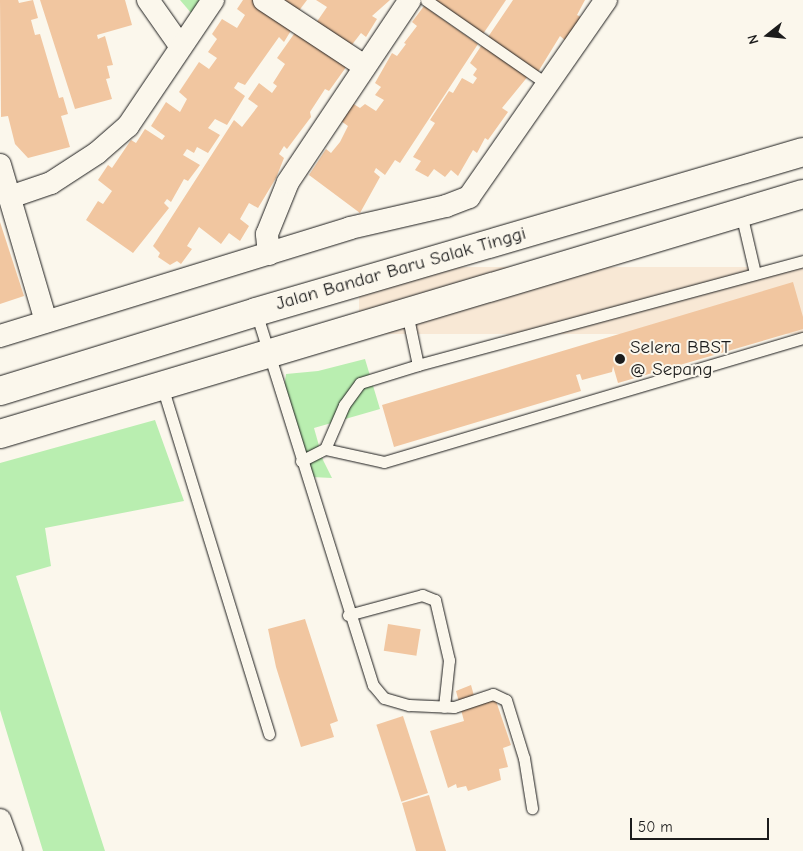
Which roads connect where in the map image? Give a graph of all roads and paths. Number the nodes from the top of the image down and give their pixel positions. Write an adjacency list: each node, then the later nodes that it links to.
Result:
1 (148, 0): 7 (street)
2 (213, 0): 7 (street)
3 (264, 0): 8 (street)
4 (410, 0): 8 (street)
5 (426, 0): 9 (lane)
6 (606, 0): 9 (street)
7 (181, 47): 13 (street)
8 (364, 66): 15 (street)
9 (548, 84): 15 (street)
10 (803, 152): 18 (main road, Jalan Bandar Baru Salak Tinggi)
11 (0, 165): 13 (street)
12 (803, 194): 14 (main road)
13 (10, 197): 20 (street)
14 (741, 213): 17 (lane); 19 (main road)
15 (270, 254): 20 (street)
16 (803, 261): 17 (lane)
17 (756, 274): 24 (lane)
18 (256, 312): 23 (lane); 26 (main road, Jalan Bandar Baru Salak Tinggi)
19 (407, 312): 23 (main road); 24 (lane)
20 (46, 321): 21 (street)
21 (0, 336)
22 (803, 338): 28 (lane)
23 (268, 354): 25 (main road); 29 (lane)
24 (418, 366): 28 (lane)
25 (162, 386): 27 (main road); 32 (lane)
26 (0, 391)
27 (0, 434)
28 (326, 449): 29 (lane)
29 (301, 461): 30 (lane)
30 (348, 615): 31 (lane); 31 (lane)
31 (444, 707): 33 (lane)
32 (269, 734)
33 (532, 808)
34 (0, 820): 35 (street)
35 (11, 851)

